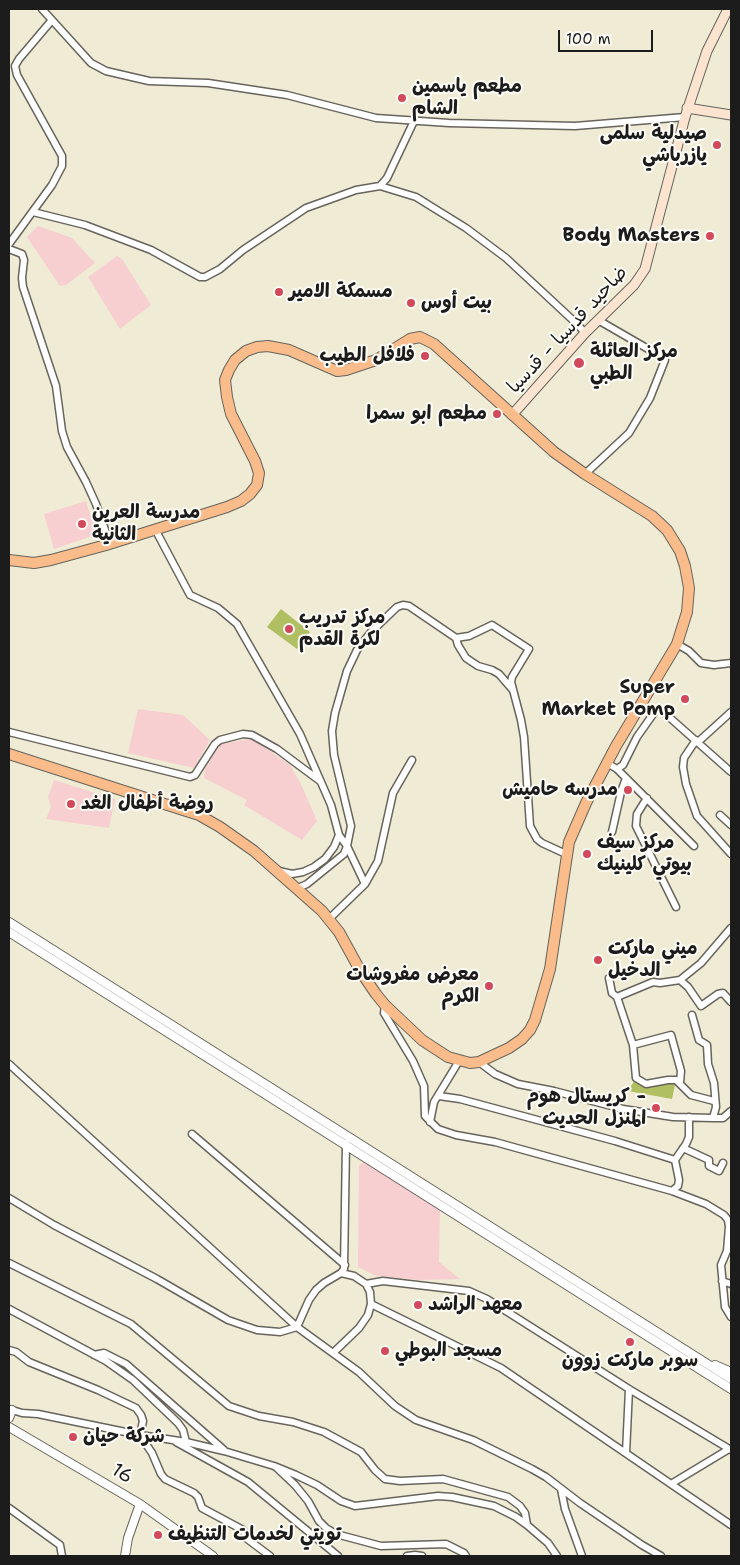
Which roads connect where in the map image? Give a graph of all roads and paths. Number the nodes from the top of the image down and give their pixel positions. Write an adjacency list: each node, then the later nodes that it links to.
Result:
1 (42, 9): 3 (street)
2 (728, 9): 4 (main road, ضاحيد قدسيا - قدسيا)
3 (52, 20): 6 (street); 8 (street)
4 (686, 112): 5 (main road); 6 (street); 11 (main road, ضاحيد قدسيا - قدسيا)
5 (731, 115)
6 (414, 121): 7 (street)
7 (380, 186): 8 (street); 12 (street)
8 (33, 212): 9 (street)
9 (9, 244)
10 (9, 249): 16 (street)
11 (598, 320): 12 (main road, ضاحيد قدسيا - قدسيا); 14 (street)
12 (585, 333): 13 (main road, ضاحيد قدسيا - قدسيا)
13 (512, 415): 14 (main road); 15 (main road)
14 (585, 474): 19 (main road)
15 (155, 529): 16 (main road); 31 (street)
16 (110, 544): 17 (main road)
17 (9, 560)
18 (456, 638): 21 (street); 21 (street); 37 (street)
19 (677, 644): 20 (street); 27 (main road)
20 (731, 663)
21 (512, 689): 39 (street)
22 (731, 712): 24 (street)
23 (9, 732): 31 (street)
24 (697, 741): 28 (street); 29 (street); 40 (street)
25 (9, 754): 41 (main road)
26 (412, 760): 42 (street)
27 (607, 763): 28 (street); 39 (main road)
28 (617, 769): 30 (street)
29 (731, 772)
30 (626, 778): 32 (street); 35 (street)
31 (321, 782): 36 (street)
32 (647, 798): 38 (street); 44 (street)
33 (720, 815): 34 (street)
34 (731, 825)
35 (612, 832)
36 (339, 834): 37 (street); 41 (street)
37 (347, 846): 42 (street); 43 (street)
38 (694, 846)
39 (566, 854): 57 (main road)
40 (731, 854)
41 (278, 871): 43 (main road)
42 (364, 884): 45 (street)
43 (298, 888): 45 (main road)
44 (676, 907)
45 (329, 919): 53 (main road)
46 (9, 922): 67 (street)
47 (731, 928): 50 (street)
48 (9, 932): 67 (street)
49 (609, 978): 51 (street)
50 (680, 980): 51 (street); 52 (street)
51 (617, 997): 55 (street)
52 (731, 1002)
53 (385, 1005): 56 (main road); 65 (street)
54 (692, 1015): 61 (street)
55 (633, 1045): 59 (street); 59 (street)
56 (460, 1061): 57 (main road); 60 (street)
57 (479, 1062): 63 (street)
58 (9, 1064): 83 (street)
59 (680, 1083): 61 (street)
60 (438, 1096): 65 (street); 69 (street)
61 (714, 1101): 64 (street)
62 (731, 1111): 64 (street)
63 (689, 1117): 64 (street); 68 (street)
64 (713, 1118)
65 (430, 1122): 71 (street)
66 (192, 1134): 75 (street)
67 (347, 1141): 75 (street); 87 (street); 91 (street)
68 (683, 1148): 69 (street); 70 (street)
69 (674, 1160): 71 (street)
70 (723, 1163)
71 (672, 1191): 73 (street)
72 (9, 1198): 83 (street)
73 (730, 1219): 77 (street)
74 (9, 1263): 106 (street)
75 (345, 1265): 76 (street)
76 (341, 1273): 78 (street); 83 (street)
77 (722, 1280): 79 (street); 82 (street)
78 (366, 1284): 80 (street); 90 (street)
79 (731, 1284)
80 (371, 1304): 85 (street); 100 (street)
81 (9, 1309): 86 (street)
82 (731, 1317)
83 (297, 1327): 85 (street)
84 (9, 1350): 95 (street)
85 (333, 1353): 103 (street)
86 (94, 1356): 97 (street); 99 (street)
87 (706, 1363): 88 (street); 89 (street)
88 (731, 1372)
89 (731, 1379)
90 (629, 1389): 98 (street); 100 (street)
91 (731, 1389)
92 (10, 1410): 93 (street); 95 (street)
93 (9, 1418)
94 (9, 1427): 104 (street, 16)
95 (140, 1435): 96 (street); 111 (street)
96 (172, 1440): 97 (street); 112 (street)
97 (186, 1442): 99 (street)
98 (730, 1449): 102 (street)
99 (224, 1451): 101 (street)
100 (626, 1454): 102 (street)
101 (274, 1466): 106 (street); 115 (street)
102 (671, 1484): 107 (street)
103 (561, 1489): 117 (street); 118 (street)
104 (140, 1504): 109 (street); 110 (street, 16)
105 (9, 1508): 108 (street)
106 (527, 1525): 116 (street)
107 (731, 1525)
108 (62, 1556)
109 (125, 1556)
110 (213, 1556)
111 (270, 1556)
112 (338, 1556)
113 (407, 1556): 114 (street)
114 (422, 1556)
115 (466, 1556)
116 (557, 1556)
117 (582, 1556)
118 (661, 1556)

